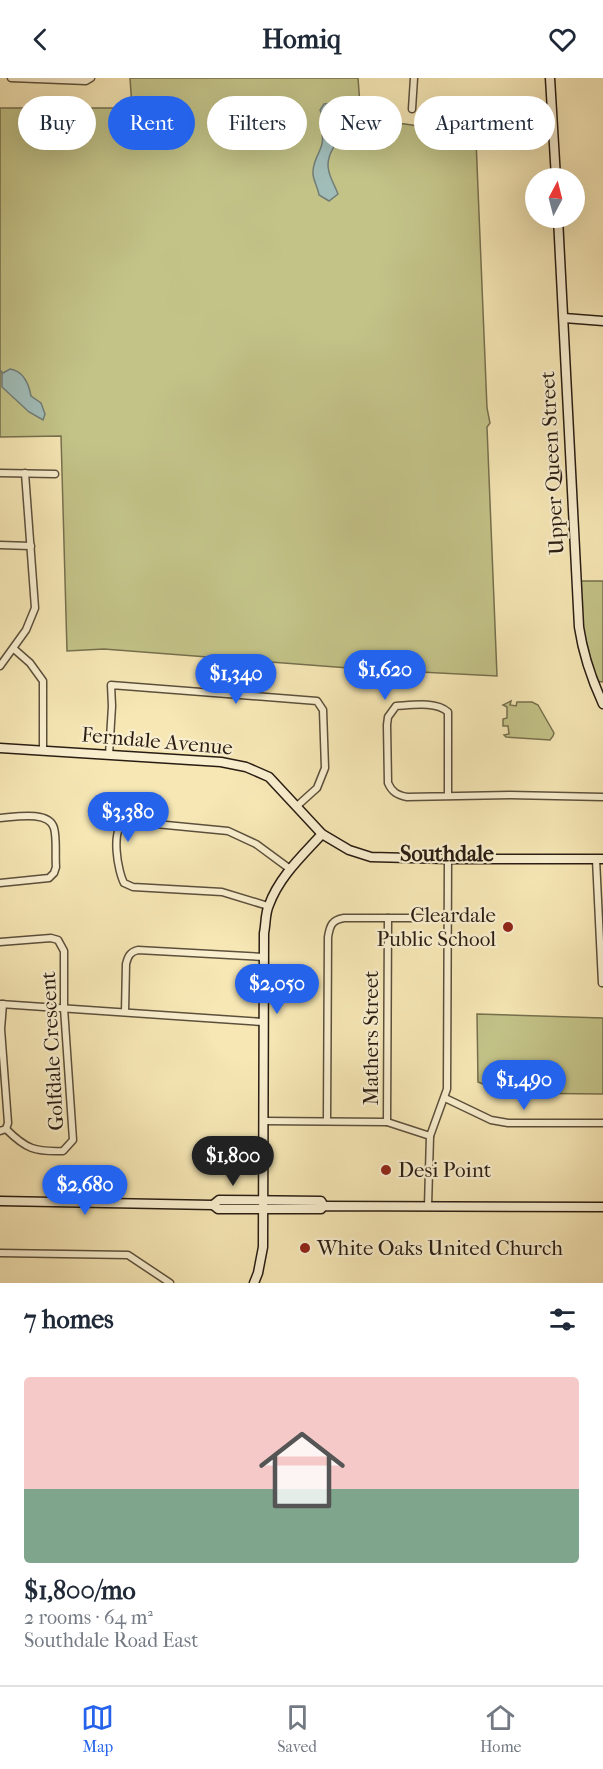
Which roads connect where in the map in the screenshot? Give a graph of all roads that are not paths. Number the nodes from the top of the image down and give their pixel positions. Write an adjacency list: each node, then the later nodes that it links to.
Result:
1 (11, 78): 2 (street)
2 (91, 78)
3 (414, 78): 5 (street)
4 (550, 78): 6 (street)
5 (412, 109)
6 (555, 168)
7 (559, 228): 8 (street, Upper Queen Street)
8 (564, 318): 9 (street); 17 (street, Upper Queen Street)
9 (603, 321)
10 (0, 473): 11 (street)
11 (25, 473): 12 (street); 14 (street)
12 (55, 474)
13 (0, 545): 14 (street)
14 (31, 546): 15 (street)
15 (14, 649): 16 (street); 19 (street)
16 (0, 666)
17 (603, 704)
18 (0, 748): 19 (street, Ferndale Avenue)
19 (43, 749): 20 (street, Ferndale Avenue)
20 (109, 755): 23 (street, Ferndale Avenue); 23 (street)
21 (448, 796): 21 (street); 22 (street)
22 (603, 797)
23 (297, 807): 25 (street, Ferndale Avenue)
24 (0, 818): 29 (street)
25 (322, 834): 26 (street, Ferndale Avenue); 28 (street)
26 (448, 859): 27 (street, Ferndale Avenue); 32 (street)
27 (599, 859): 35 (street)
28 (290, 869): 30 (street); 30 (street)
29 (0, 883)
30 (268, 906): 34 (street)
31 (388, 918): 32 (street); 41 (street); 43 (street, Mathers Street)
32 (447, 918): 40 (street)
33 (0, 942): 37 (street, Golfdale Crescent)
34 (264, 957): 38 (street); 39 (street)
35 (602, 983)
36 (2, 1004): 37 (street); 45 (street)
37 (64, 1008): 38 (street); 45 (street, Golfdale Crescent)
38 (125, 1012): 39 (street)
39 (263, 1022): 42 (street)
40 (445, 1098): 44 (street); 46 (street)
41 (327, 1120): 42 (street); 43 (street)
42 (264, 1121): 48 (street)
43 (387, 1122): 46 (street)
44 (603, 1123)
45 (3, 1130)
46 (430, 1136): 49 (street)
47 (0, 1201): 48 (street)
48 (264, 1205): 49 (street); 53 (street)
49 (428, 1206): 50 (street)
50 (603, 1207)
51 (0, 1253): 52 (street)
52 (170, 1283)
53 (254, 1283)

